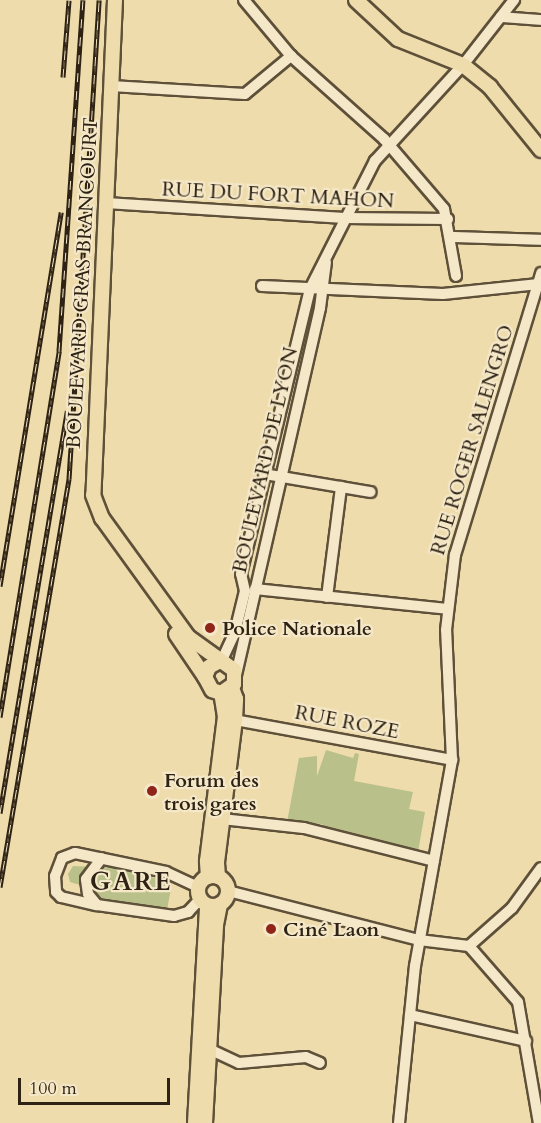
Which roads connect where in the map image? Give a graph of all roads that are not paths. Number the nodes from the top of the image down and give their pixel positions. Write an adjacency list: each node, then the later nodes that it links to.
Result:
1 (115, 0): 9 (main road, BOULEVARD GRAS BRANCOURT)
2 (244, 0): 7 (street)
3 (356, 0): 8 (main road)
4 (514, 0): 5 (street, BOULEVARD DE LYON)
5 (501, 17): 6 (street); 8 (street, BOULEVARD DE LYON)
6 (541, 20)
7 (291, 56): 9 (street); 10 (street)
8 (463, 65): 10 (street, BOULEVARD DE LYON); 11 (main road)
9 (111, 86): 12 (main road, BOULEVARD GRAS BRANCOURT)
10 (389, 145): 13 (street, BOULEVARD DE LYON); 14 (street)
11 (541, 150)
12 (106, 203): 13 (street, RUE DU FORT MAHON); 27 (main road, BOULEVARD GRAS BRANCOURT)
13 (345, 218): 14 (street, RUE DU FORT MAHON); 17 (street, BOULEVARD DE LYON)
14 (448, 219): 15 (street)
15 (452, 237): 16 (street); 18 (street)
16 (541, 240)
17 (327, 253): 21 (street, BOULEVARD DE LYON); 22 (street, BOULEVARD DE LYON)
18 (456, 276)
19 (539, 278): 22 (street); 30 (street, RUE ROGER SALENGRO)
20 (262, 286): 21 (street)
21 (310, 289): 22 (street); 23 (street, BOULEVARD DE LYON)
22 (323, 289): 24 (street, BOULEVARD DE LYON)
23 (264, 474): 24 (street); 31 (street, BOULEVARD DE LYON)
24 (281, 477): 25 (street); 28 (street, BOULEVARD DE LYON)
25 (341, 487): 26 (street); 29 (street)
26 (370, 492)
27 (130, 558): 31 (main road, BOULEVARD GRAS BRANCOURT); 32 (main road, BOULEVARD GRAS BRANCOURT)
28 (255, 589): 29 (street); 33 (street, BOULEVARD DE LYON)
29 (327, 597): 30 (street)
30 (447, 609): 35 (street, RUE ROGER SALENGRO)
31 (220, 662): 32 (main road); 33 (main road)
32 (205, 677): 33 (main road)
33 (230, 685): 34 (main road, BOULEVARD DE LYON); 41 (main road, BOULEVARD DE LYON)
34 (235, 720): 35 (street, RUE ROZE); 36 (main road, BOULEVARD DE LYON)
35 (452, 760): 38 (street, RUE ROGER SALENGRO)
36 (222, 819): 38 (street); 41 (main road, BOULEVARD DE LYON)
37 (102, 858): 41 (street); 42 (street); 42 (street)
38 (434, 861): 43 (street, RUE ROGER SALENGRO)
39 (541, 868): 44 (street)
40 (228, 891): 41 (main road); 43 (street)
41 (209, 892): 42 (street); 47 (main road); 49 (main road)
42 (98, 906)
43 (419, 940): 44 (street); 45 (street, RUE ROGER SALENGRO)
44 (469, 946): 46 (street)
45 (410, 1015): 46 (street); 51 (street, RUE ROGER SALENGRO)
46 (526, 1041): 52 (street)
47 (209, 1049): 48 (street); 50 (main road)
48 (320, 1063)
49 (195, 1123)
50 (205, 1123)
51 (399, 1123)
52 (539, 1123)

